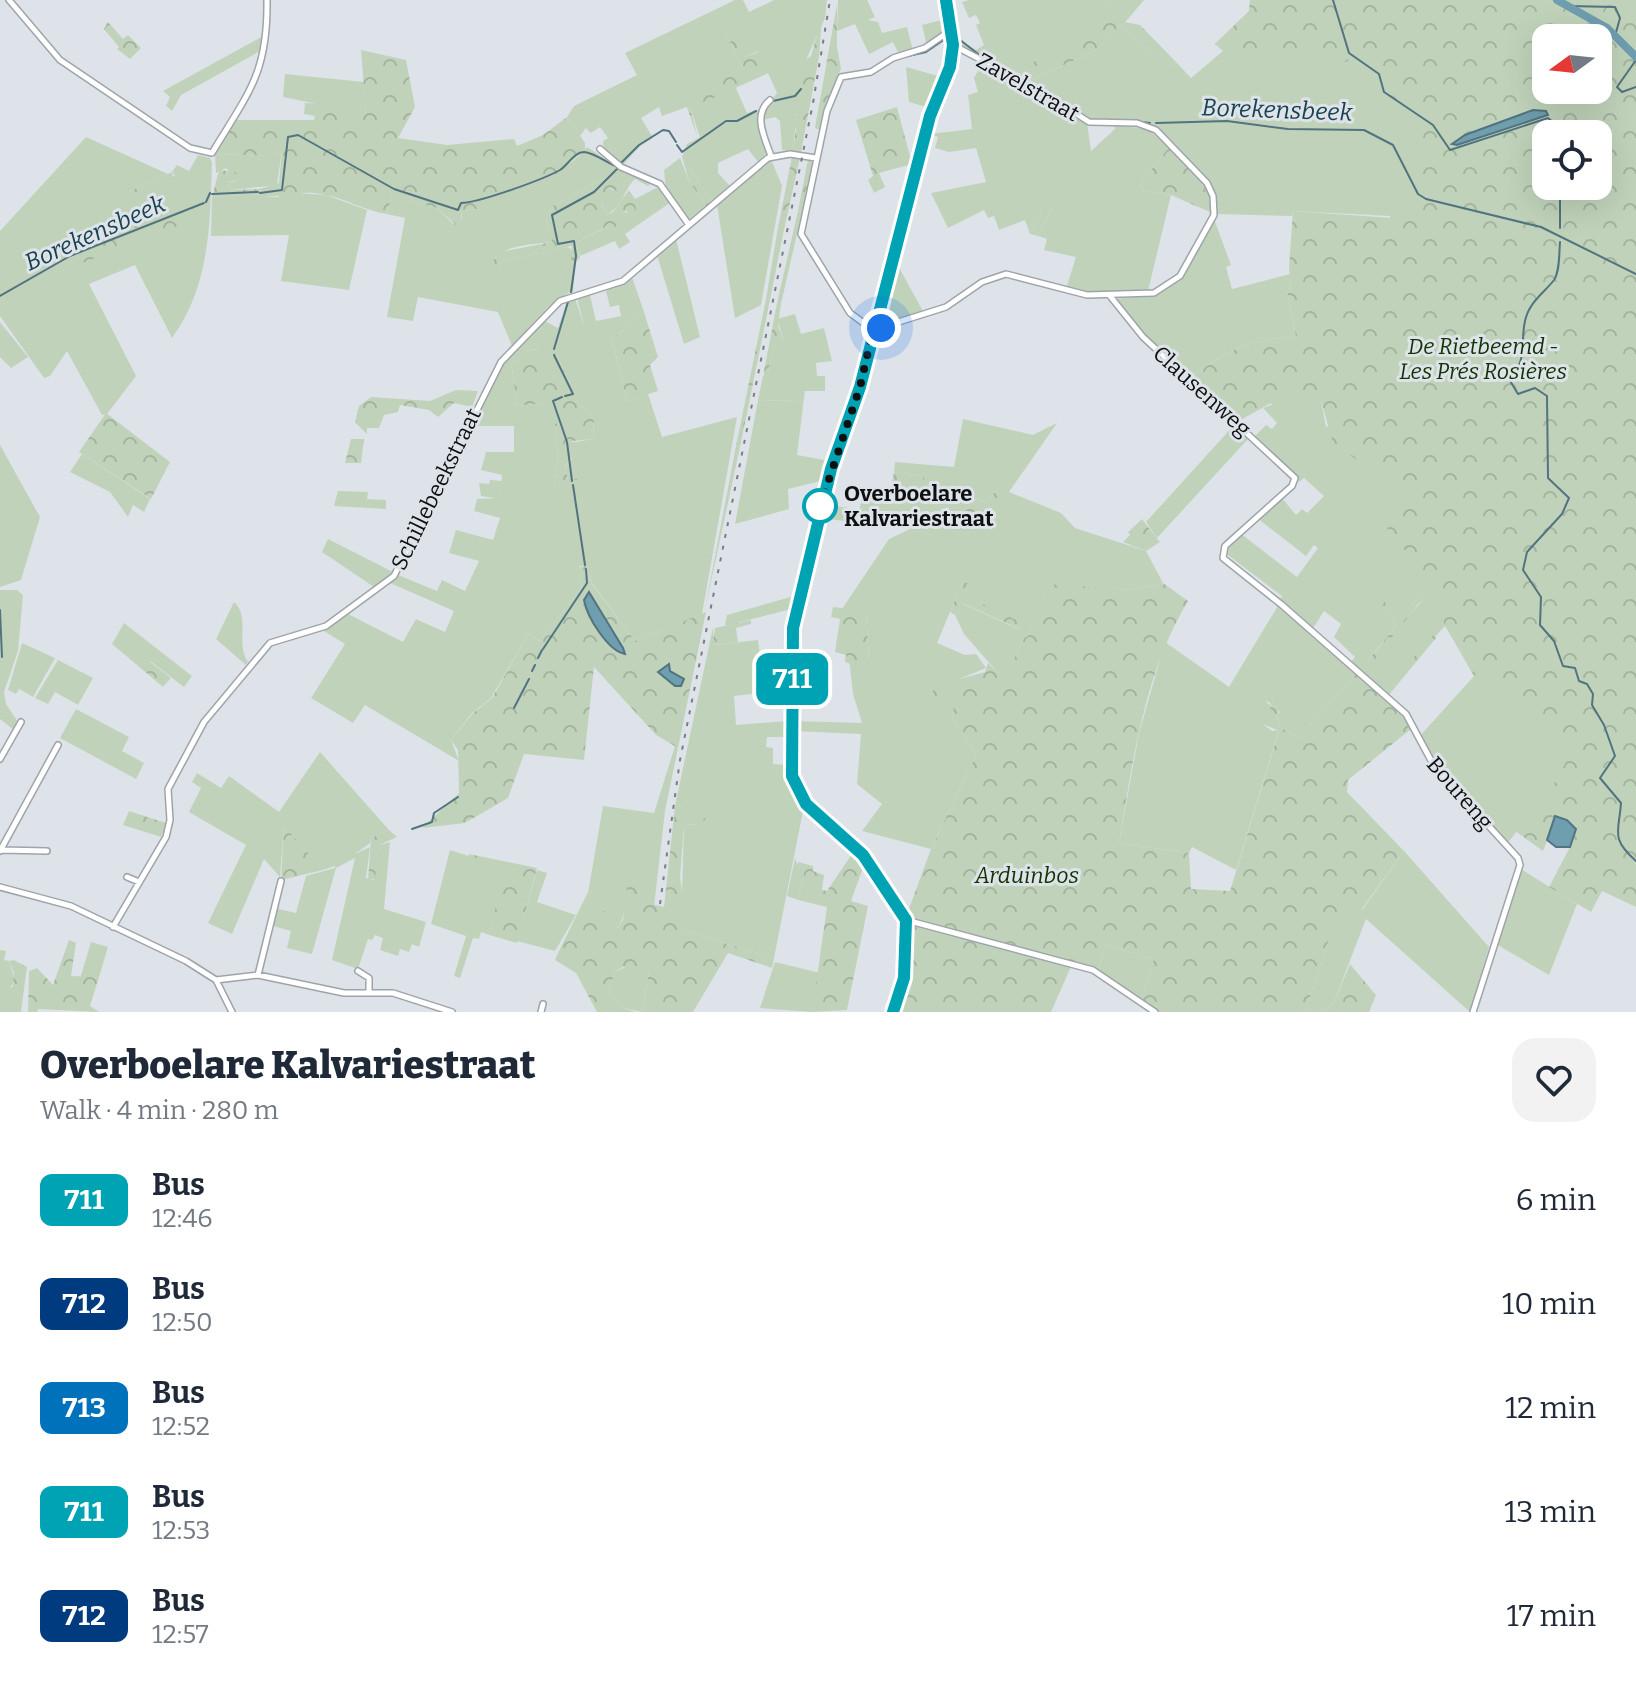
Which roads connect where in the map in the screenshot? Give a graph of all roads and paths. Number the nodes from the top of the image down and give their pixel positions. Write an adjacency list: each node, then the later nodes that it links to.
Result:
1 (9, 0): 2 (street)
2 (267, 0)
3 (946, 0): 4 (street)
4 (952, 37): 8 (street); 10 (street, Zavelstraat); 11 (street)
5 (770, 100): 7 (street)
6 (600, 149): 9 (street)
7 (771, 156): 8 (street); 9 (street, Schillebeekstraat)
8 (816, 158): 11 (street)
9 (689, 225): 20 (street, Schillebeekstraat)
10 (1110, 296): 11 (street, Zavelstraat); 12 (street, Clausenweg)
11 (873, 330): 22 (street)
12 (1221, 552): 34 (street, Boureng)
13 (21, 722): 15 (street)
14 (58, 745): 16 (street)
15 (0, 759)
16 (0, 850): 17 (street)
17 (47, 851)
18 (127, 877): 20 (street)
19 (281, 881): 25 (street)
20 (139, 882): 23 (street, Schillebeekstraat)
21 (0, 887): 23 (street)
22 (906, 920): 32 (street); 33 (street)
23 (113, 927): 26 (street)
24 (358, 971): 27 (street)
25 (258, 975): 26 (street); 27 (street)
26 (216, 980): 29 (street)
27 (369, 992): 30 (street)
28 (543, 1004): 31 (street)
29 (231, 1011)
30 (452, 1012)
31 (541, 1012)
32 (893, 1012)
33 (1155, 1012)
34 (1473, 1012)

